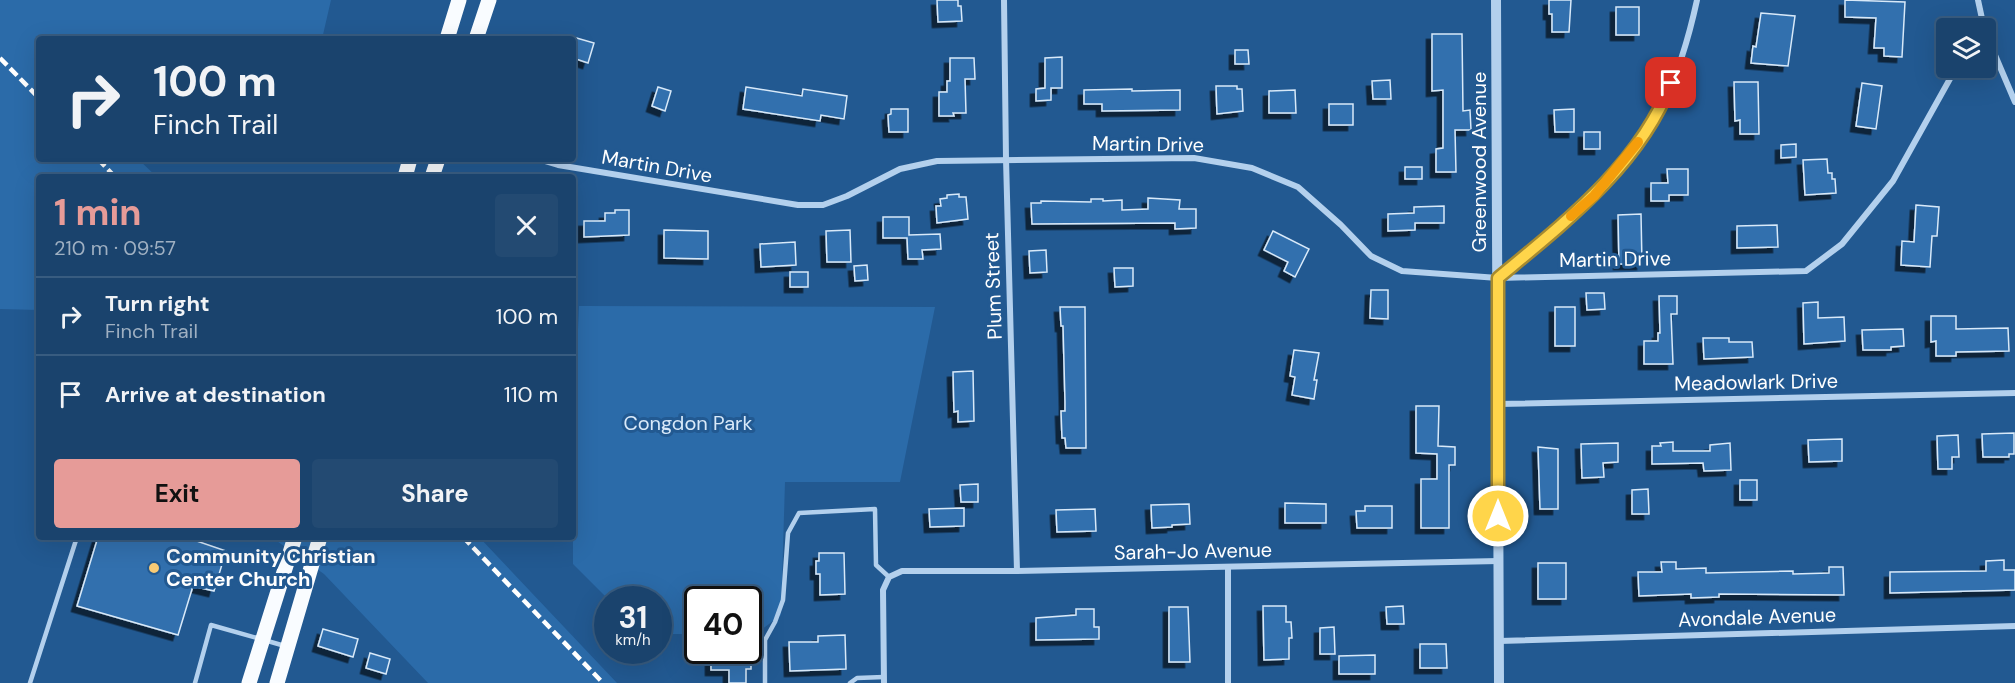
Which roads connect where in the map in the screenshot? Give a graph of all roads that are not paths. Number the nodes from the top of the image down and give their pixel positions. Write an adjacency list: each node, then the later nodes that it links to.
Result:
1 (459, 0): 8 (main road)
2 (489, 0): 9 (main road)
3 (1004, 0): 13 (street, Plum Street)
4 (1497, 0): 15 (street, Greenwood Avenue)
5 (1697, 0): 15 (street)
6 (1978, 0): 7 (street)
7 (1980, 18)
8 (448, 36)
9 (478, 36)
10 (1996, 57): 12 (street)
11 (1950, 78): 15 (street, Martin Drive)
12 (2015, 102)
13 (1006, 159): 14 (street, Martin Drive); 15 (street, Martin Drive); 23 (street, Plum Street)
14 (548, 162)
15 (1498, 278): 17 (street, Greenwood Avenue)
16 (2015, 393): 17 (street, Meadowlark Drive)
17 (1498, 404): 21 (street, Greenwood Avenue)
18 (75, 540): 30 (lane)
19 (294, 540): 26 (main road)
20 (319, 540): 28 (main road)
21 (1499, 561): 22 (street, Sarah-Jo Avenue); 27 (street, Greenwood Avenue)
22 (1228, 567): 23 (street, Sarah-Jo Avenue); 36 (street)
23 (1017, 571): 24 (street, Sarah-Jo Avenue)
24 (889, 577): 29 (street); 34 (lane)
25 (2015, 626): 27 (street, Avondale Avenue)
26 (263, 639): 28 (lane); 31 (lane); 32 (main road)
27 (1499, 640): 37 (street, Greenwood Avenue)
28 (288, 647): 33 (main road)
29 (884, 680): 35 (lane)
30 (30, 683)
31 (195, 683)
32 (249, 683)
33 (277, 683)
34 (765, 683)
35 (850, 683)
36 (1228, 683)
37 (1499, 683)

